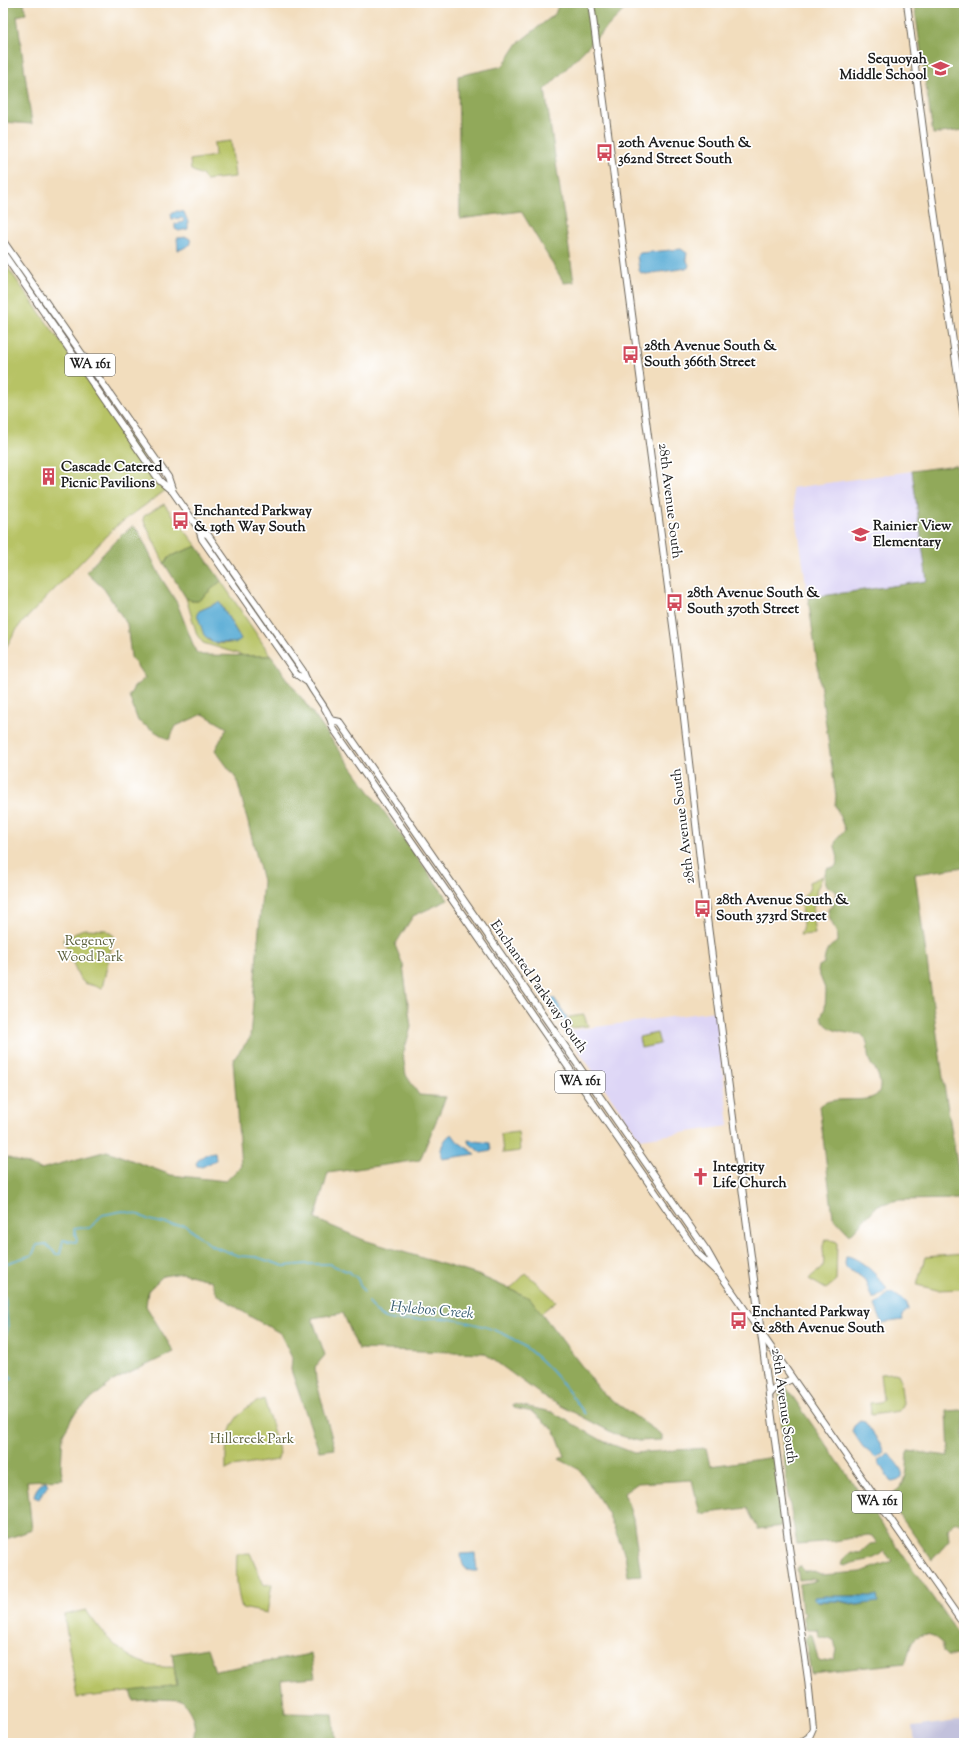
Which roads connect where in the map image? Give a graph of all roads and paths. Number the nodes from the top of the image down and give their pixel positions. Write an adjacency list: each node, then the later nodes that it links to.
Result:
1 (591, 3): 13 (main road, 28th Avenue South)
2 (907, 3): 7 (main road)
3 (3, 241): 6 (main road, Enchanted Parkway South / WA 161)
4 (3, 248): 6 (main road)
5 (3, 253): 8 (main road, Enchanted Parkway South / WA 161)
6 (18, 261): 8 (main road, Enchanted Parkway South / WA 161)
7 (964, 418)
8 (173, 492): 9 (main road, Enchanted Parkway South / WA 161)
9 (331, 720): 10 (main road, Enchanted Parkway South / WA 161); 11 (main road, Enchanted Parkway South / WA 161)
10 (493, 944): 11 (main road); 12 (main road, Enchanted Parkway South / WA 161)
11 (487, 949): 12 (main road, Enchanted Parkway South / WA 161)
12 (720, 1274): 13 (main road, Enchanted Parkway South / WA 161)
13 (761, 1333): 14 (main road, Enchanted Parkway South / WA 161); 15 (main road, 28th Avenue South)
14 (792, 1378): 15 (main road); 16 (main road, Enchanted Parkway South / WA 161)
15 (769, 1395): 17 (main road, 28th Avenue South)
16 (964, 1625)
17 (800, 1743)

